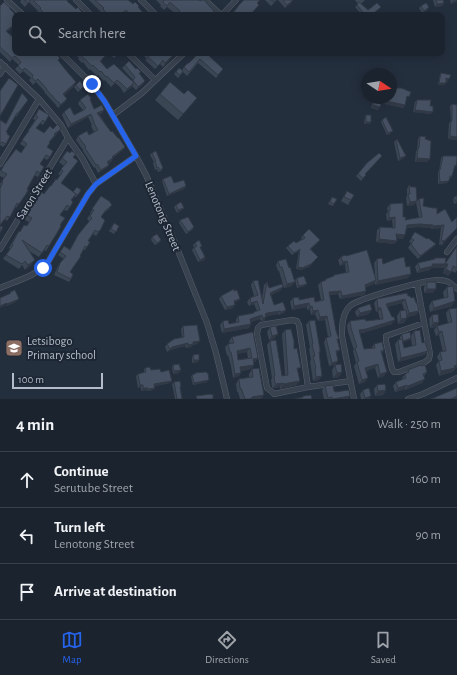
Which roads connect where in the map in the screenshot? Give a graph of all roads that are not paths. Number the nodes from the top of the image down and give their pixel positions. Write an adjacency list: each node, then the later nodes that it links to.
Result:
1 (8, 0): 6 (street)
2 (76, 0): 7 (street)
3 (141, 0): 8 (street)
4 (206, 0): 9 (street)
5 (236, 0): 10 (street)
6 (20, 12)
7 (88, 12)
8 (153, 12)
9 (218, 12)
10 (224, 12)
11 (64, 56): 19 (street, Lenotong Street)
12 (131, 56): 17 (street)
13 (181, 56): 17 (street)
14 (0, 62): 15 (street)
15 (4, 66): 16 (street); 18 (street)
16 (0, 74)
17 (155, 80): 19 (street)
18 (39, 99): 20 (street); 22 (street)
19 (113, 114): 21 (street, Lenotong Street)
20 (68, 138): 23 (street); 25 (street, Saron Street)
21 (136, 156): 23 (street); 34 (street, Lenotong Street)
22 (0, 164)
23 (96, 184): 28 (street)
24 (457, 238): 26 (street)
25 (0, 249)
26 (447, 252)
27 (417, 284): 29 (street); 30 (street); 32 (street)
28 (0, 288)
29 (457, 289)
30 (424, 323): 30 (street)
31 (457, 378): 36 (street)
32 (351, 381): 33 (street); 35 (street)
33 (308, 387): 33 (street)
34 (227, 399)
35 (354, 399)
36 (408, 399)

